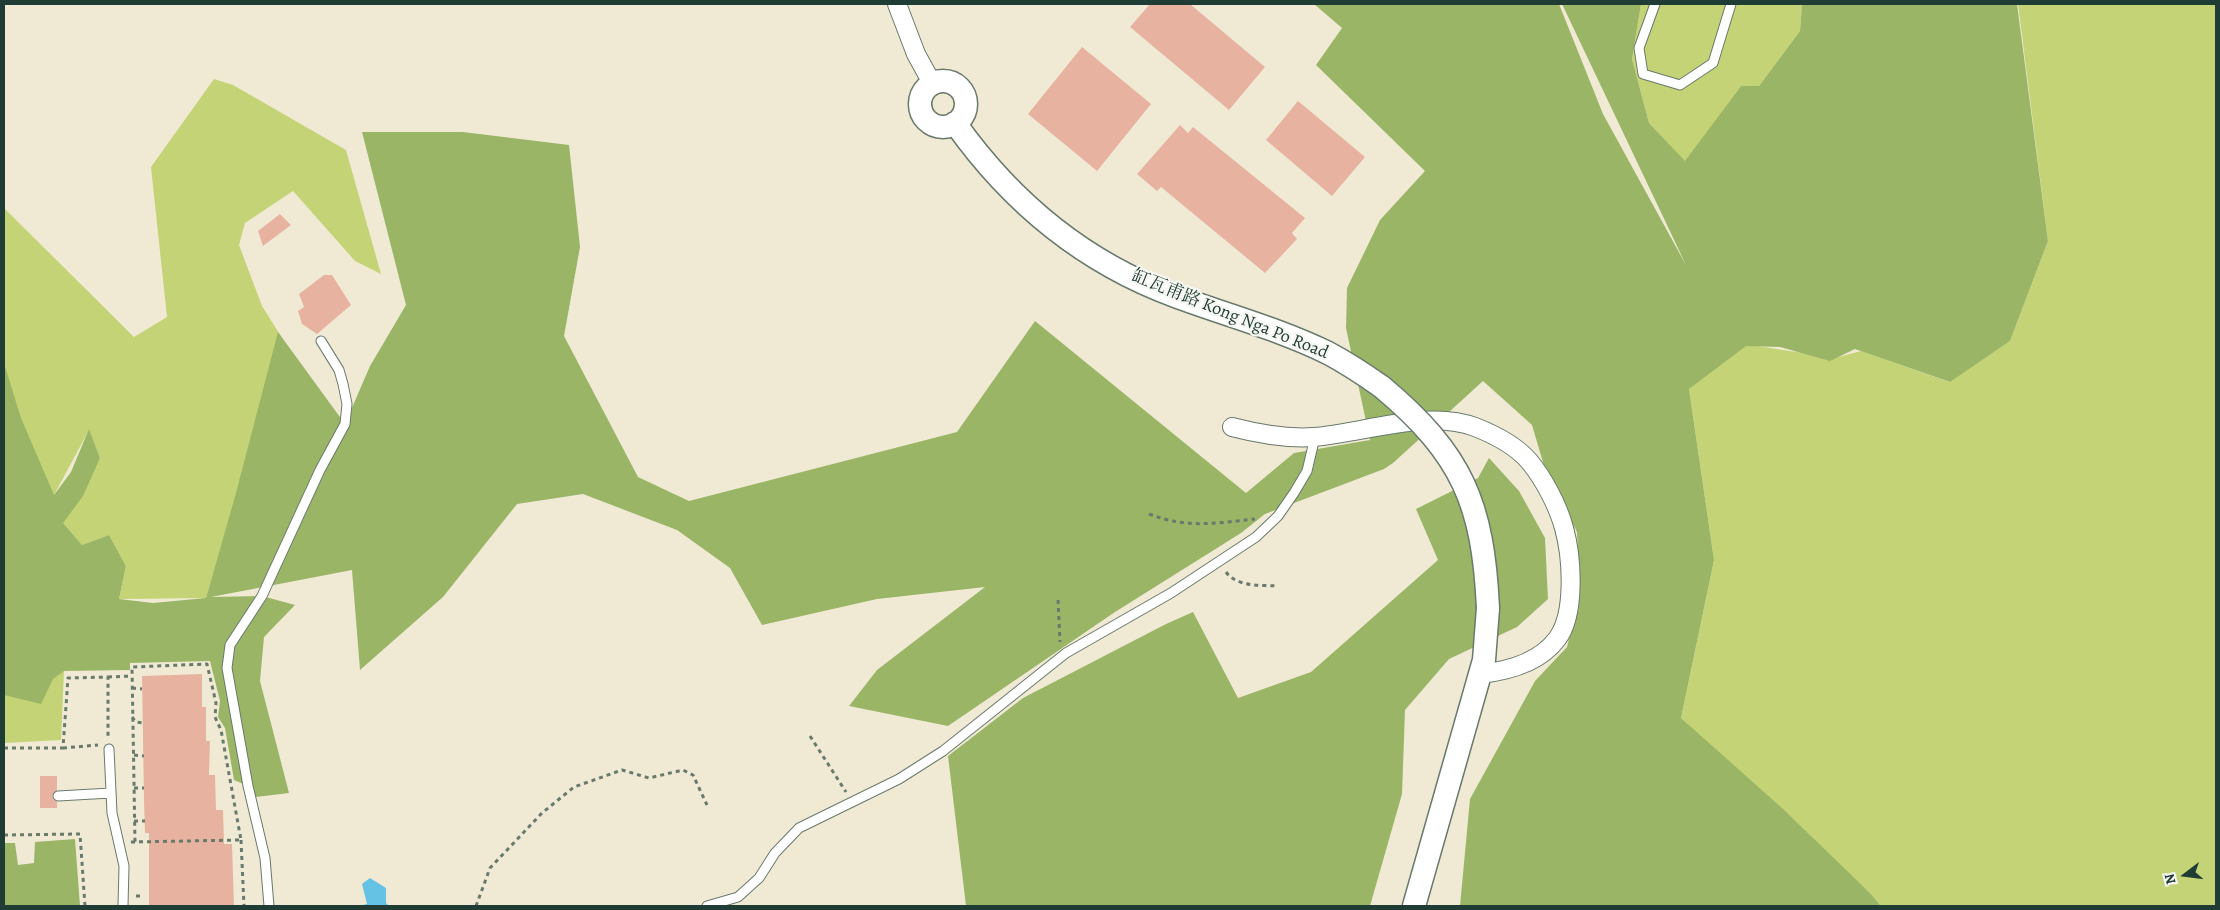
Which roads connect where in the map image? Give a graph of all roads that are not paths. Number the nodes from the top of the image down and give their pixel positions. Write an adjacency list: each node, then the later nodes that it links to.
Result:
1 (897, 4): 4 (street)
2 (1655, 4): 3 (lane)
3 (1731, 4)
4 (932, 83): 5 (street); 5 (street)
5 (955, 123): 9 (street, 缸瓦甫路 Kong Nga Po Road, bridge)
6 (321, 340): 14 (lane)
7 (1232, 427): 8 (street)
8 (1315, 437): 9 (street); 15 (lane)
9 (1480, 674): 16 (street, 缸瓦甫路 Kong Nga Po Road)
10 (109, 747): 11 (lane)
11 (111, 793): 12 (lane); 13 (lane)
12 (58, 796)
13 (123, 906)
14 (269, 906)
15 (707, 906)
16 (1414, 906)

